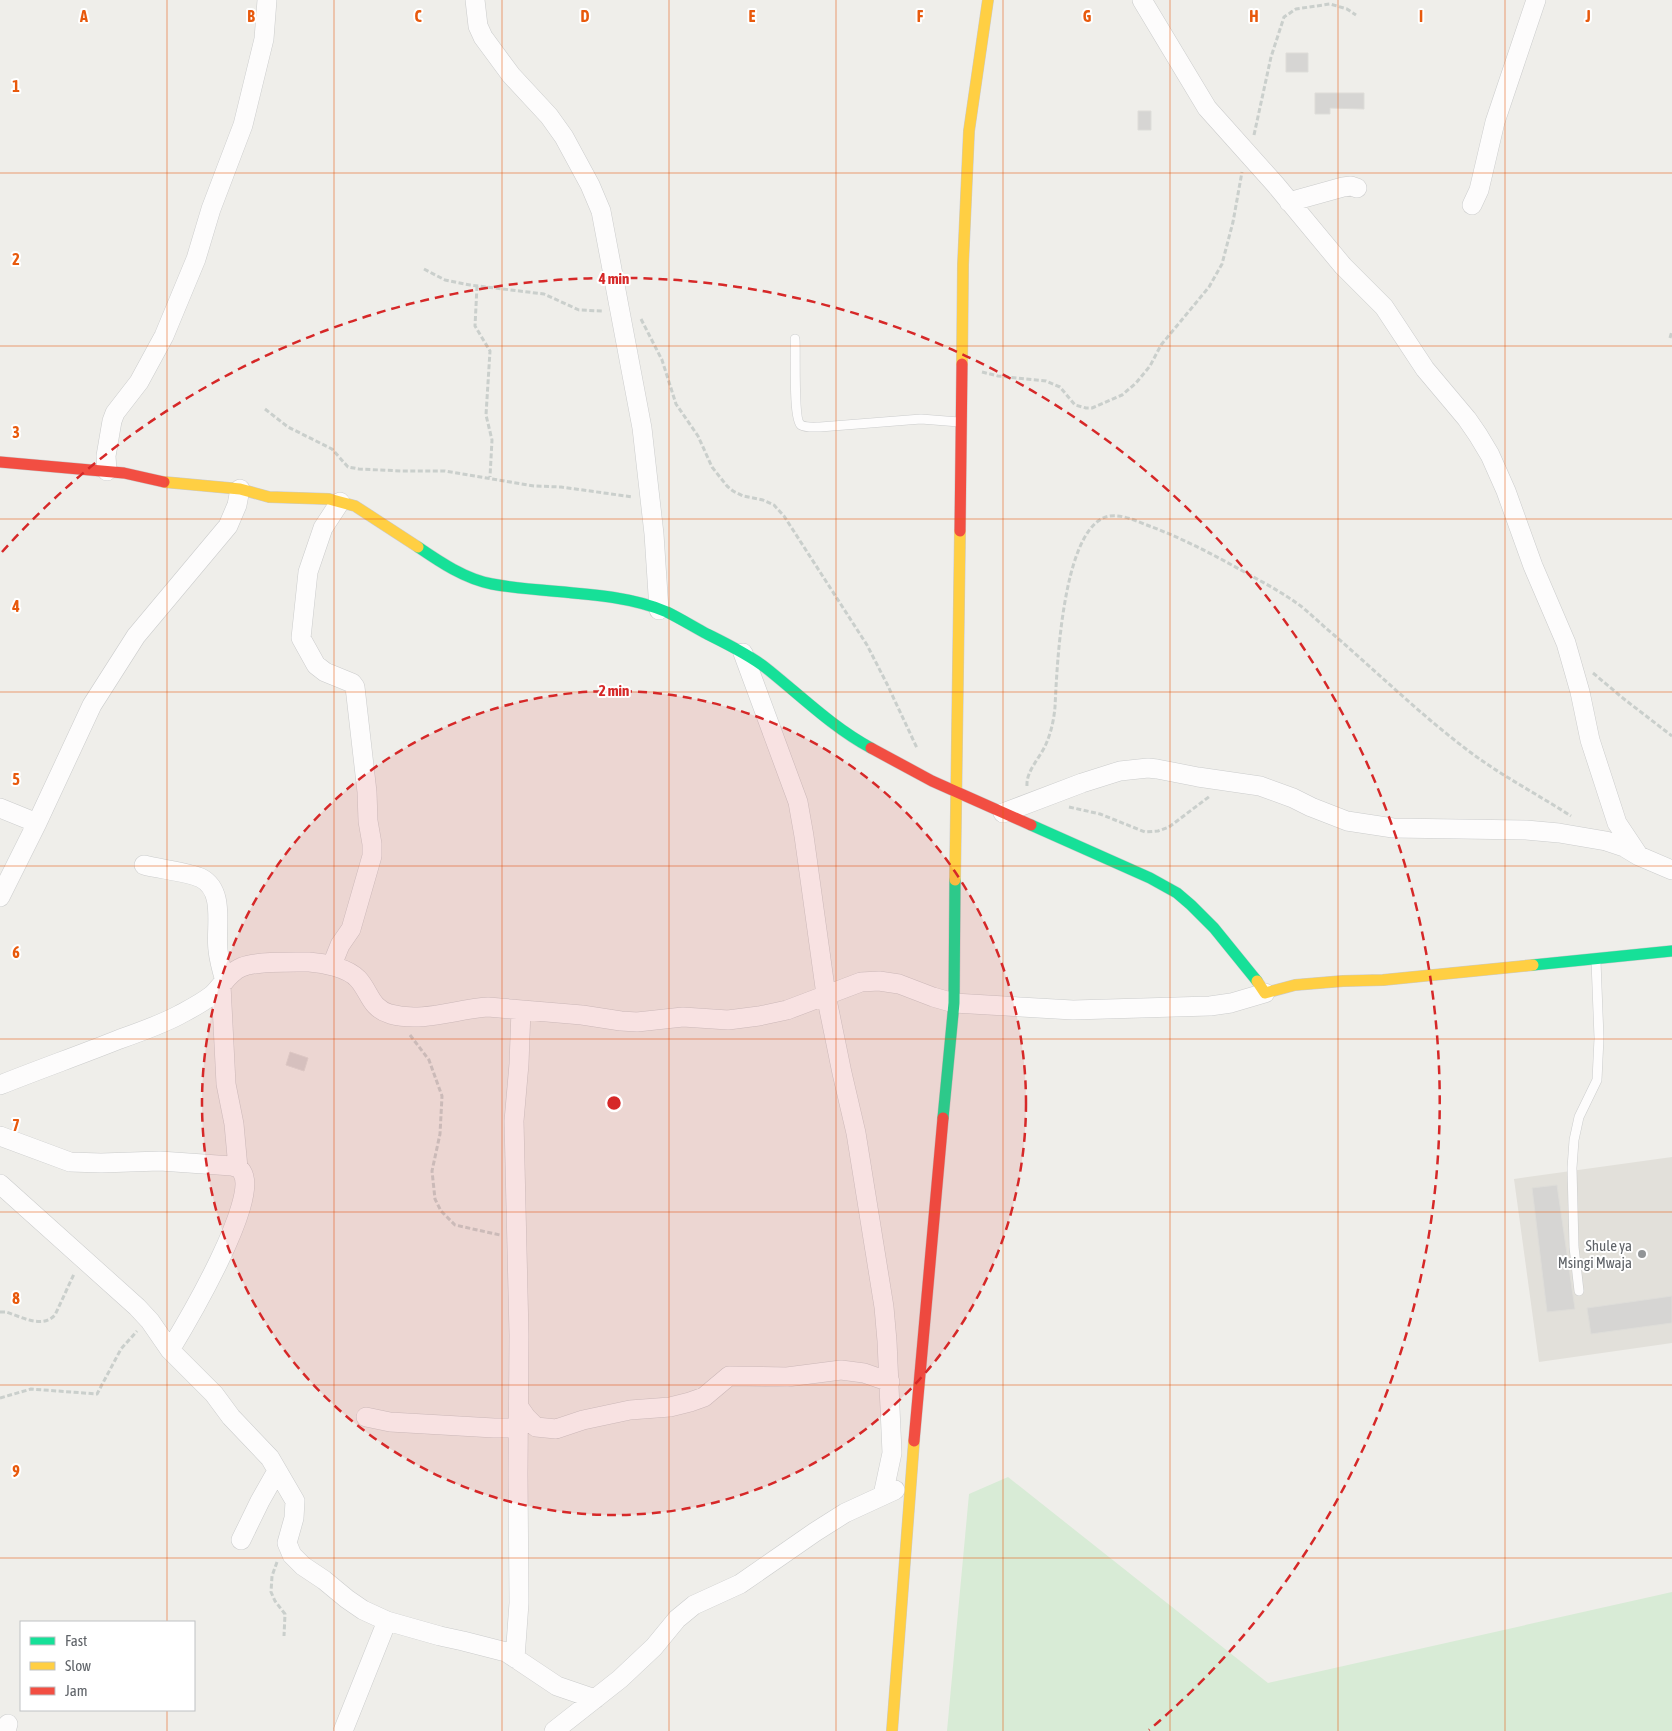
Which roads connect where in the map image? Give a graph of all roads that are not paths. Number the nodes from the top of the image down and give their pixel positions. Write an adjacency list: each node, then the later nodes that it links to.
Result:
1 (267, 0): 12 (street)
2 (475, 0): 15 (street)
3 (988, 0): 10 (street)
4 (1142, 0): 7 (street)
5 (1536, 0): 8 (street)
6 (1357, 188): 7 (street)
7 (1289, 202): 21 (street)
8 (1472, 205)
9 (795, 339): 10 (lane)
10 (962, 422): 17 (street)
11 (0, 462): 12 (street)
12 (107, 471): 13 (street)
13 (240, 489): 14 (street); 20 (street)
14 (340, 502): 15 (street); 27 (street)
15 (659, 610): 16 (street)
16 (743, 653): 17 (street); 30 (street)
17 (957, 791): 19 (street); 31 (street)
18 (0, 808): 20 (street)
19 (1003, 812): 21 (street); 29 (street)
20 (37, 823): 24 (street)
21 (1639, 856): 23 (street)
22 (144, 865): 28 (street)
23 (1672, 870)
24 (0, 897)
25 (1672, 951): 26 (street)
26 (1596, 958): 29 (street); 37 (lane)
27 (332, 965): 28 (street); 32 (street)
28 (223, 983): 33 (street); 35 (street)
29 (1265, 993): 31 (street)
30 (826, 995): 31 (street); 32 (street); 39 (street)
31 (954, 1003): 44 (street)
32 (521, 1010): 40 (street)
33 (0, 1085)
34 (0, 1136): 35 (street)
35 (238, 1168): 38 (street)
36 (0, 1184): 38 (street)
37 (1579, 1291)
38 (170, 1350): 43 (street)
39 (890, 1382): 40 (street); 45 (street)
40 (519, 1407): 42 (street)
41 (366, 1417): 42 (street)
42 (518, 1428): 48 (street)
43 (276, 1470): 46 (street); 47 (street)
44 (910, 1482): 45 (street); 52 (street)
45 (883, 1494): 49 (street)
46 (241, 1540)
47 (387, 1621): 48 (street); 50 (street)
48 (515, 1658): 49 (street)
49 (595, 1699): 51 (street)
50 (342, 1731)
51 (554, 1731)
52 (892, 1731)

